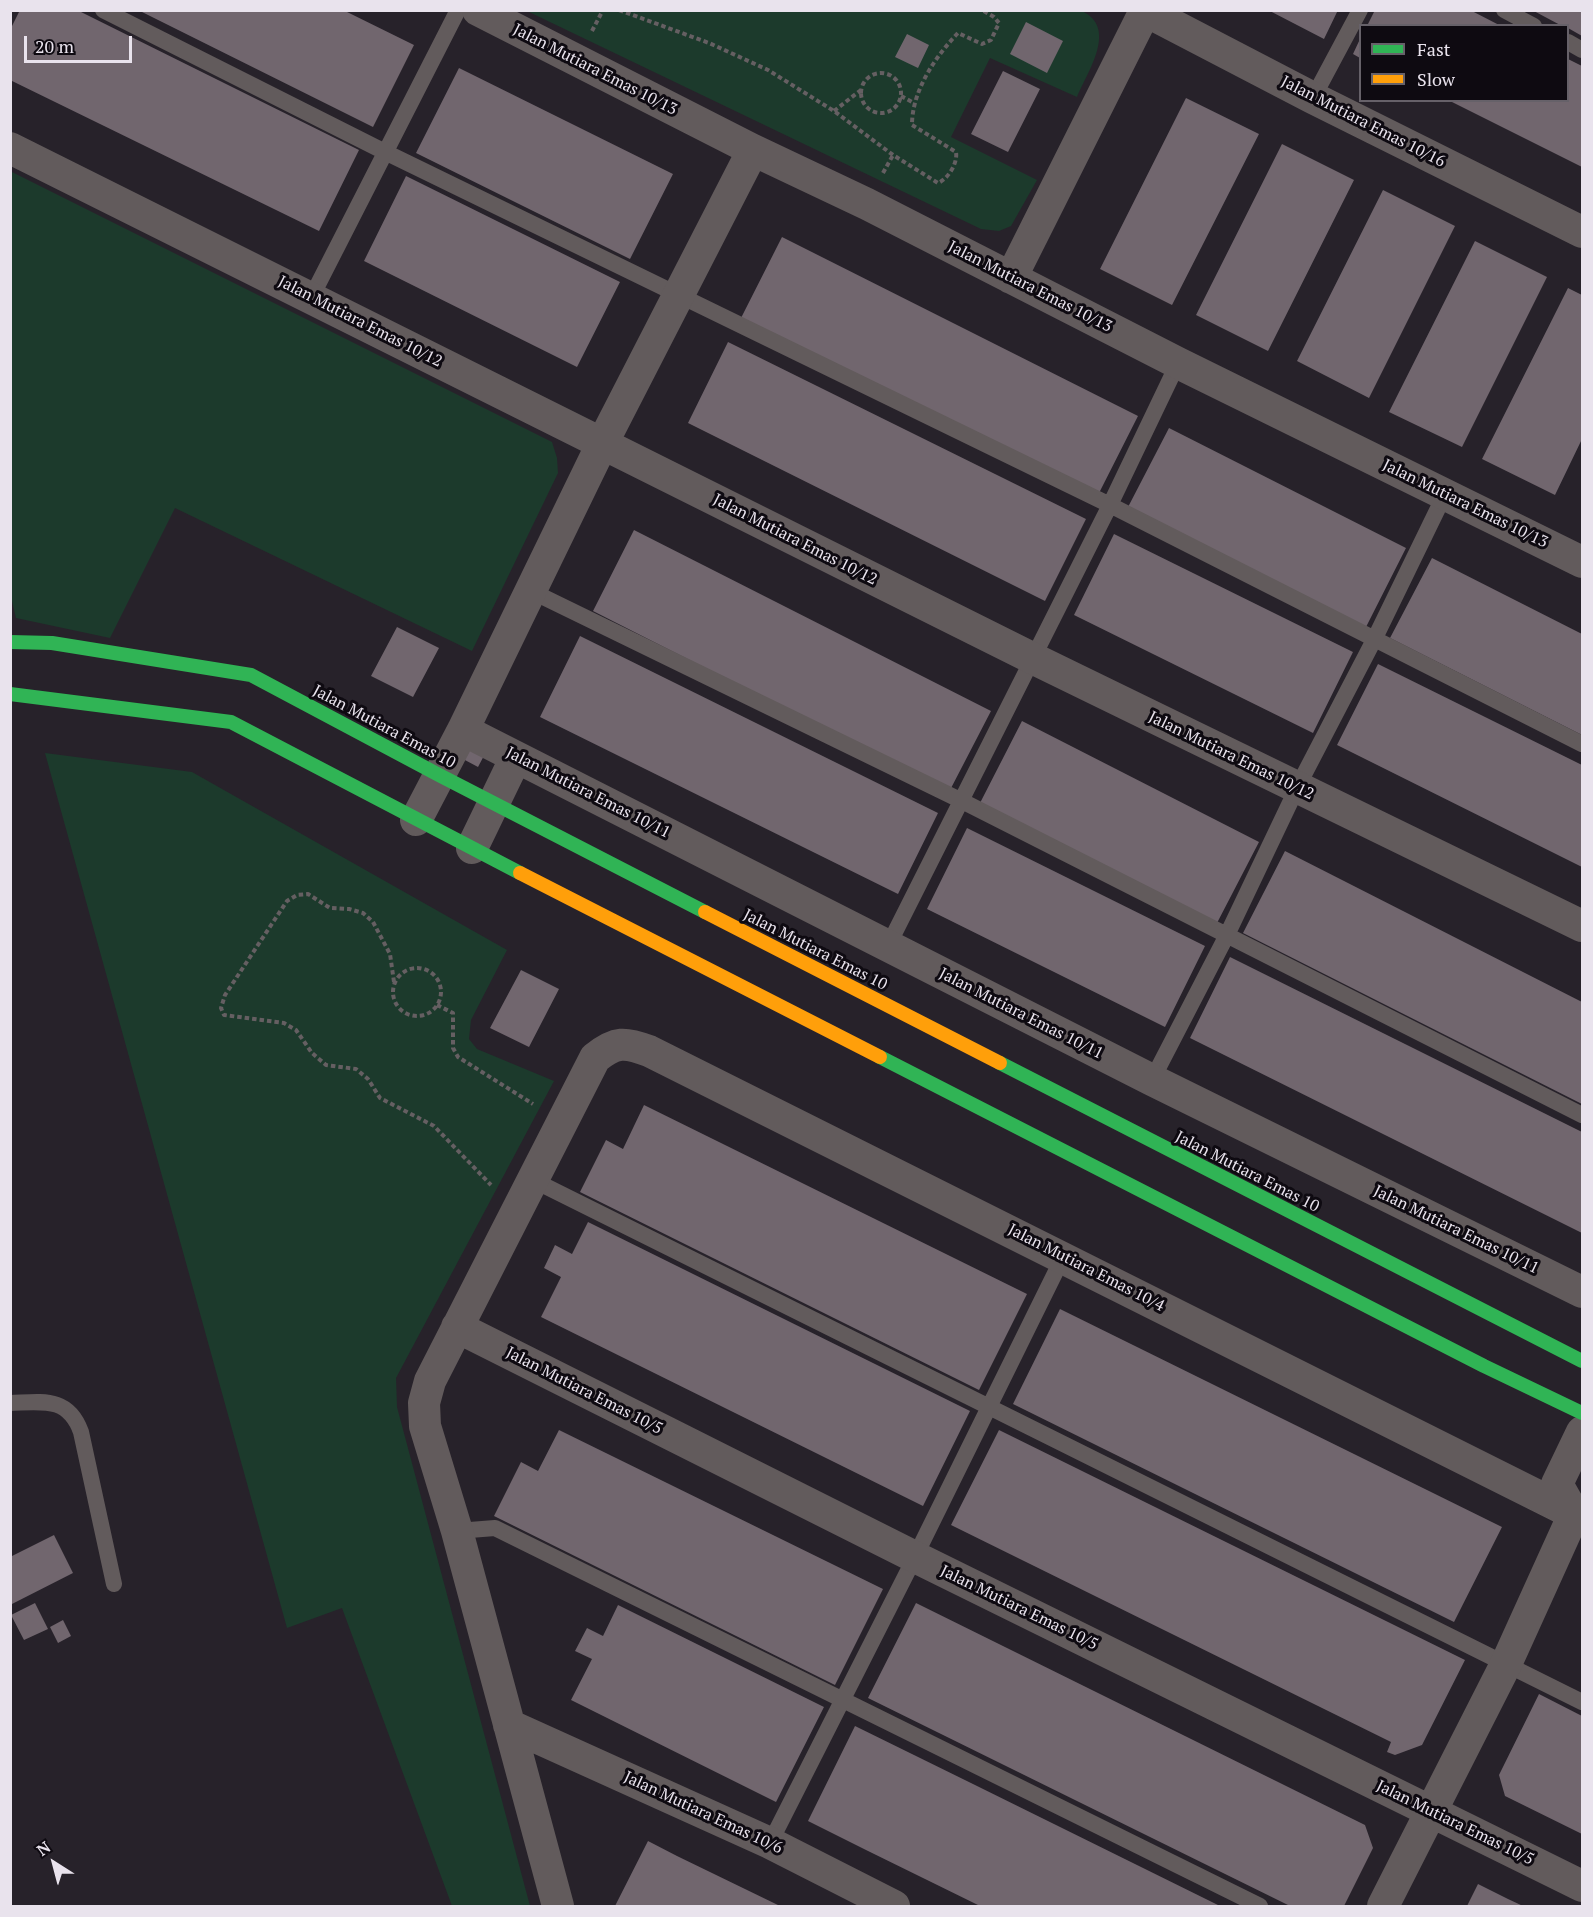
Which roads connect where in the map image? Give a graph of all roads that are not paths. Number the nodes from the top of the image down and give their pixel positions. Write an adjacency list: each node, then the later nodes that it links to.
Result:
1 (103, 10): 11 (lane)
2 (458, 10): 11 (lane)
3 (478, 10): 10 (street, Jalan Mutiara Emas 10/13)
4 (1360, 10): 8 (lane)
5 (1504, 10): 7 (lane)
6 (1144, 11): 8 (street, Jalan Mutiara Emas 10/16); 13 (street)
7 (1530, 24)
8 (1313, 98): 12 (street, Jalan Mutiara Emas 10/16)
9 (10, 148): 15 (street, Jalan Mutiara Emas 10/12)
10 (753, 150): 13 (street, Jalan Mutiara Emas 10/13); 14 (street)
11 (385, 152): 14 (lane); 15 (lane)
12 (1581, 227)
13 (1011, 278): 16 (street, Jalan Mutiara Emas 10/13)
14 (679, 294): 17 (street); 19 (lane)
15 (311, 297): 17 (street, Jalan Mutiara Emas 10/12)
16 (1178, 363): 18 (street, Jalan Mutiara Emas 10/13); 19 (lane)
17 (602, 444): 21 (street); 24 (street, Jalan Mutiara Emas 10/12)
18 (1445, 495): 20 (street, Jalan Mutiara Emas 10/13); 22 (lane)
19 (1110, 504): 22 (lane); 24 (lane)
20 (1582, 562)
21 (531, 591): 26 (street); 31 (lane)
22 (1375, 638): 27 (lane); 30 (lane)
23 (10, 642): 29 (street, Jalan Mutiara Emas 10)
24 (1032, 658): 30 (street, Jalan Mutiara Emas 10/12); 31 (lane)
25 (10, 694): 33 (street)
26 (463, 730): 28 (street, Jalan Mutiara Emas 10/11); 29 (street)
27 (1582, 744)
28 (516, 757): 32 (street); 37 (street, Jalan Mutiara Emas 10/11)
29 (439, 775): 32 (street, Jalan Mutiara Emas 10); 33 (street)
30 (1297, 788): 35 (street, Jalan Mutiara Emas 10/12); 36 (lane)
31 (962, 801): 36 (lane); 37 (lane)
32 (494, 803): 34 (street); 44 (street, Jalan Mutiara Emas 10)
33 (416, 820): 34 (street)
34 (472, 848): 47 (street)
35 (1582, 926)
36 (1227, 935): 38 (lane); 39 (lane)
37 (888, 946): 38 (street, Jalan Mutiara Emas 10/11)
38 (1152, 1080): 42 (street, Jalan Mutiara Emas 10/11)
39 (1582, 1115)
40 (526, 1192): 41 (street, Jalan Mutiara Emas 10/4); 43 (street); 46 (lane)
41 (1063, 1257): 46 (lane); 49 (street, Jalan Mutiara Emas 10/4)
42 (1582, 1292)
43 (457, 1327): 50 (street); 51 (street, Jalan Mutiara Emas 10/5)
44 (1582, 1361)
45 (10, 1403): 52 (lane)
46 (989, 1406): 51 (lane); 53 (lane)
47 (1582, 1413)
48 (1582, 1432): 49 (street)
49 (1578, 1512): 53 (street)
50 (457, 1531): 54 (lane); 56 (street)
51 (915, 1557): 54 (lane); 57 (street, Jalan Mutiara Emas 10/5)
52 (114, 1584)
53 (1506, 1664): 55 (lane); 57 (street)
54 (842, 1700): 58 (lane); 62 (lane)
55 (1582, 1702)
56 (509, 1725): 58 (street, Jalan Mutiara Emas 10/6); 60 (street)
57 (1431, 1810): 59 (street, Jalan Mutiara Emas 10/5); 63 (street)
58 (770, 1843): 61 (street, Jalan Mutiara Emas 10/6)
59 (1582, 1886)
60 (558, 1906)
61 (894, 1906)
62 (1260, 1906)
63 (1383, 1906)

